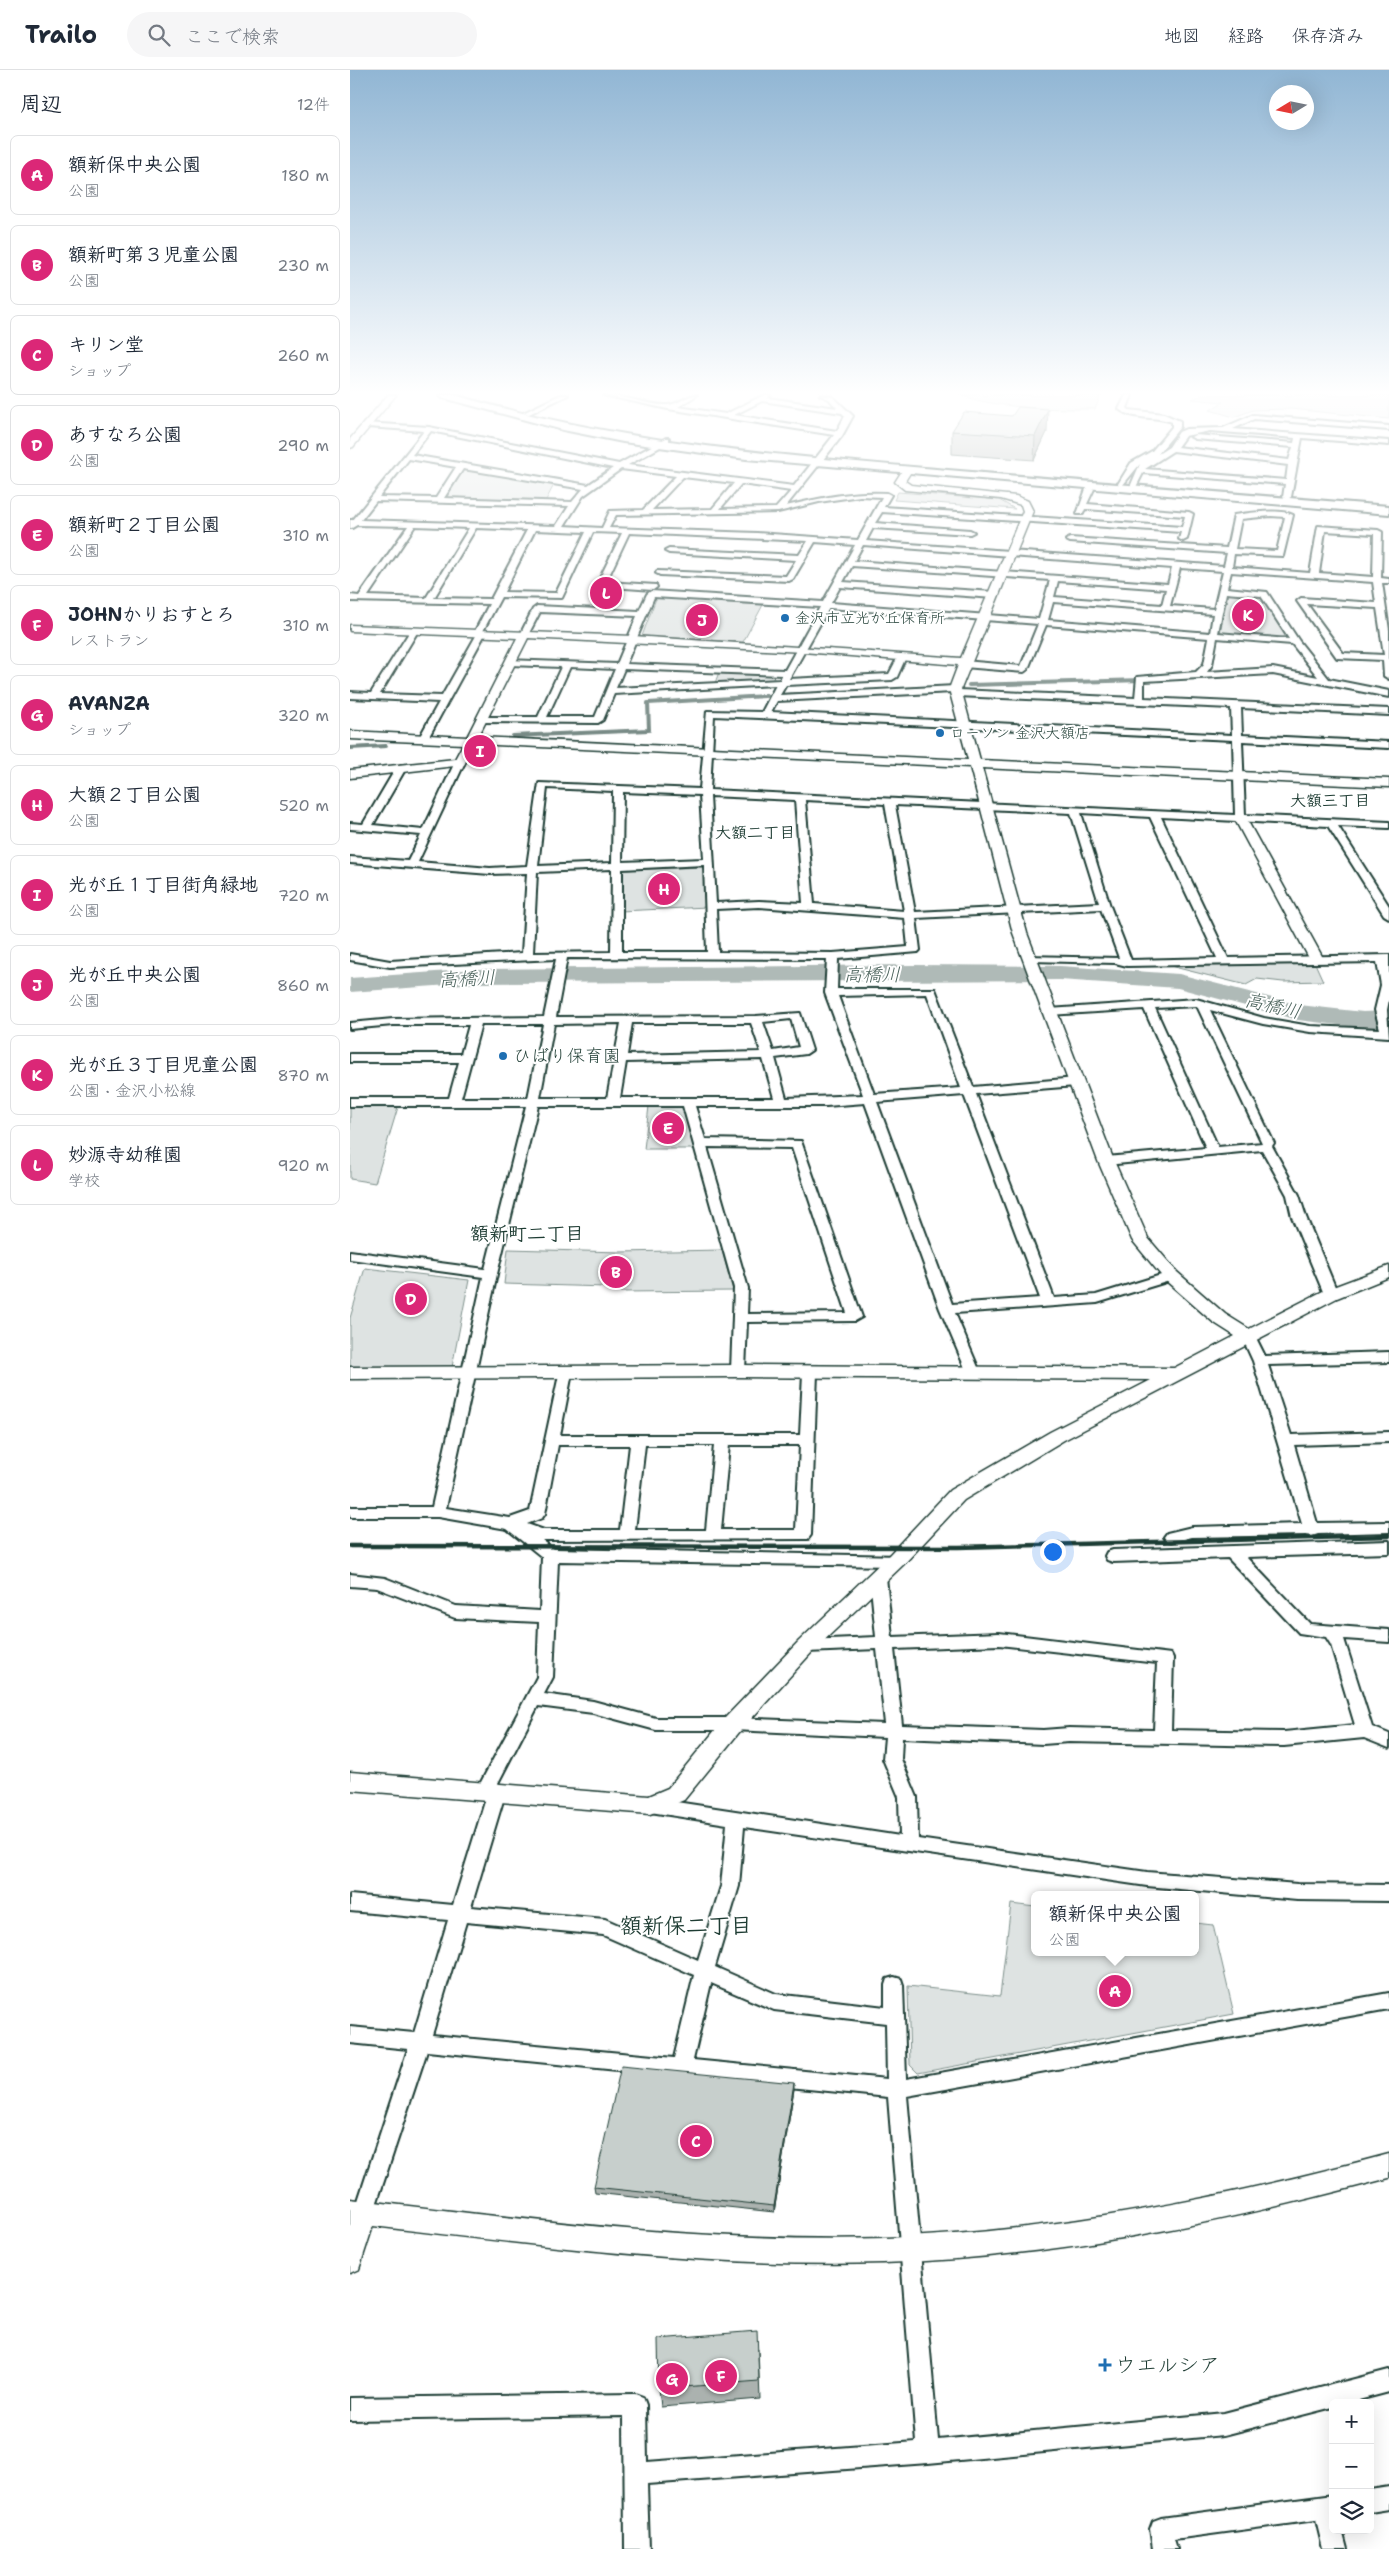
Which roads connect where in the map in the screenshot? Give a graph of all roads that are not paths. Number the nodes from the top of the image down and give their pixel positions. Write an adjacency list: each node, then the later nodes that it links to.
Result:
1 (364, 511): 14 (street)
2 (570, 511): 19 (street)
3 (714, 511): 4 (street); 10 (street)
4 (734, 511)
5 (878, 511): 16 (street)
6 (903, 511): 11 (street)
7 (1028, 511): 12 (street)
8 (1081, 511): 13 (street)
9 (1145, 511): 23 (street)
10 (646, 512): 21 (street)
11 (977, 516): 12 (street); 25 (street)
12 (1024, 519): 13 (street); 32 (street)
13 (1076, 522): 23 (street); 27 (street)
14 (352, 524): 15 (street)
15 (413, 524): 17 (street); 51 (street)
16 (870, 525): 25 (street); 28 (street)
17 (474, 526): 18 (street); 54 (street)
18 (533, 528): 19 (street); 52 (street)
19 (559, 528): 20 (street)
20 (591, 529): 21 (street); 52 (street)
21 (605, 529): 22 (street)
22 (627, 530): 24 (street); 46 (street)
23 (1185, 530): 29 (street)
24 (677, 532): 26 (street); 35 (street)
25 (970, 532): 30 (street)
26 (813, 539): 28 (street); 33 (street)
27 (1070, 540): 29 (street); 34 (street)
28 (861, 543): 30 (street); 36 (street)
29 (1181, 547): 31 (street)
30 (961, 550): 32 (street)
31 (1231, 551): 31 (street); 38 (street)
32 (1011, 554): 34 (street); 39 (street)
33 (801, 558): 35 (street); 47 (street)
34 (1063, 558): 37 (street)
35 (664, 562): 46 (street); 47 (street)
36 (850, 563): 39 (street); 44 (street)
37 (1177, 566): 38 (street); 45 (street)
38 (1227, 569): 40 (street); 48 (street)
39 (1003, 574): 41 (street); 49 (street)
40 (1314, 576): 42 (street); 42 (street)
41 (1055, 578): 45 (street); 53 (street)
42 (1377, 580): 43 (street); 56 (street)
43 (1389, 581)
44 (838, 584): 49 (street); 55 (street)
45 (1170, 587): 57 (street)
46 (652, 590): 47 (street); 59 (street)
47 (782, 590): 55 (street)
48 (1223, 590): 58 (street); 68 (street)
49 (994, 595): 60 (street)
50 (350, 598): 51 (street)
51 (362, 598): 54 (street)
52 (496, 598): 54 (street); 64 (street)
53 (1049, 600): 57 (street); 61 (street)
54 (428, 601)
55 (826, 605): 60 (street); 69 (street)
56 (1381, 606): 71 (street); 71 (street)
57 (1165, 608): 58 (street)
58 (1218, 612): 66 (street)
59 (643, 614): 65 (street); 67 (street)
60 (984, 617): 61 (street); 73 (street)
61 (1043, 622): 66 (street); 73 (street)
62 (350, 628): 63 (street)
63 (414, 631): 64 (street); 85 (street)
64 (481, 634): 65 (street); 87 (street)
65 (524, 635): 67 (street); 72 (street)
66 (1215, 636): 68 (street); 77 (street)
67 (633, 639): 69 (street); 75 (street)
68 (1296, 642): 79 (street)
69 (803, 649): 70 (street); 76 (street)
70 (902, 657): 73 (street); 80 (street)
71 (1388, 658): 78 (street)
72 (510, 662): 74 (street); 92 (street)
73 (964, 663): 82 (street)
74 (567, 664): 75 (street); 93 (street)
75 (621, 666): 76 (street); 81 (street)
76 (788, 674): 80 (street)
77 (1199, 675): 79 (street); 88 (street)
78 (1389, 676)
79 (1326, 682): 83 (street)
80 (783, 683): 81 (street); 86 (street)
81 (610, 690): 93 (street)
82 (956, 691): 86 (street); 88 (street); 94 (street)
83 (1389, 694)
84 (350, 695): 85 (street)
85 (374, 696): 87 (street)
86 (775, 696): 91 (street)
87 (444, 700): 96 (street)
88 (1139, 700): 89 (street)
89 (1236, 705): 90 (street); 97 (street)
90 (1389, 712)
91 (765, 715): 94 (street); 100 (street)
92 (481, 720): 93 (street); 98 (street)
93 (541, 722)
94 (965, 725): 97 (street); 102 (street)
95 (350, 735): 96 (street)
96 (424, 738): 98 (street)
97 (1239, 738): 99 (street); 105 (street)
98 (470, 740): 100 (street); 101 (street)
99 (1389, 746)
100 (708, 751): 102 (street); 108 (street)
101 (460, 762): 103 (street); 119 (street)
102 (975, 764): 105 (street); 111 (street)
103 (401, 768): 104 (street); 118 (street)
104 (350, 774)
105 (1240, 776): 106 (street); 114 (street)
106 (1389, 783)
107 (618, 788): 108 (street); 123 (street); 124 (street)
108 (706, 792): 109 (street); 121 (street)
109 (800, 796): 110 (street); 127 (street)
110 (889, 801): 111 (street); 129 (street)
111 (985, 805): 112 (street); 128 (street)
112 (1075, 810): 113 (street); 126 (street)
113 (1154, 814): 114 (street); 140 (street)
114 (1240, 818): 115 (street); 137 (street)
115 (1331, 823): 117 (street); 130 (street)
116 (350, 826): 118 (street)
117 (1389, 826)
118 (366, 828): 119 (street)
119 (428, 833): 122 (street)
120 (350, 860): 122 (street)
121 (709, 862): 123 (street); 125 (street)
122 (412, 865): 124 (street)
123 (618, 866): 124 (street); 131 (street)
124 (532, 869): 133 (street)
125 (713, 906): 127 (street); 132 (street)
126 (1105, 906): 128 (street); 141 (street)
127 (809, 908): 129 (street)
128 (1013, 910): 129 (street); 139 (street)
129 (910, 915): 136 (street)
130 (1389, 915)
131 (616, 955): 132 (street); 135 (street)
132 (714, 955): 136 (street)
133 (526, 956): 134 (street); 135 (street)
134 (350, 957)
135 (562, 957): 147 (street)
136 (832, 958): 142 (street)
137 (1316, 958): 138 (street); 140 (street)
138 (1386, 958): 151 (street)
139 (1030, 959): 141 (street); 145 (street)
140 (1224, 962): 141 (street)
141 (1127, 963)
142 (831, 990): 157 (street); 158 (street)
143 (1202, 1004): 144 (street); 151 (street); 166 (street)
144 (1148, 1005): 145 (street); 167 (street)
145 (1049, 1012): 156 (street)
146 (756, 1019): 148 (street); 152 (street); 152 (street)
147 (548, 1020): 148 (street); 149 (street); 163 (street)
148 (627, 1020): 155 (street)
149 (476, 1021): 150 (street); 154 (street)
150 (350, 1026)
151 (1387, 1031)
152 (768, 1055): 155 (street); 164 (street)
153 (350, 1058): 154 (street)
154 (466, 1058): 162 (street)
155 (620, 1060): 159 (street)
156 (1076, 1082): 157 (street); 168 (street)
157 (968, 1090): 158 (street); 174 (street)
158 (869, 1100): 164 (street); 175 (street)
159 (612, 1101): 160 (street); 163 (street)
160 (688, 1101): 164 (street); 165 (street)
161 (350, 1102): 162 (street)
162 (454, 1102): 163 (street)
163 (533, 1102): 171 (street)
164 (781, 1102)
165 (700, 1143): 176 (street); 176 (street)
166 (1266, 1146): 167 (street); 173 (street)
167 (1214, 1151): 168 (street)
168 (1106, 1161): 172 (street)
169 (350, 1255): 171 (street)
170 (1389, 1271): 173 (street)
171 (490, 1274): 181 (street)
172 (1170, 1276): 174 (street); 177 (street)
173 (1330, 1294): 177 (street)
174 (1048, 1301): 175 (street)
175 (947, 1309): 182 (street)
176 (740, 1318): 180 (street)
177 (1249, 1337): 179 (street); 186 (street)
178 (1389, 1357): 179 (street)
179 (1260, 1361): 192 (street)
180 (738, 1371): 184 (street); 185 (street)
181 (470, 1372): 183 (street); 184 (street); 194 (street)
182 (973, 1372): 185 (street); 186 (street)
183 (350, 1373)
184 (565, 1373): 188 (street)
185 (810, 1373): 191 (street)
186 (1178, 1374): 205 (street)
187 (1389, 1437): 192 (street)
188 (554, 1440): 189 (street); 195 (street)
189 (638, 1440): 190 (street); 198 (street)
190 (722, 1440): 191 (street); 199 (street)
191 (807, 1440): 199 (street)
192 (1285, 1440): 197 (street)
193 (350, 1512): 194 (street)
194 (438, 1512): 195 (street)
195 (511, 1524): 198 (street); 203 (street)
196 (1389, 1527): 197 (street)
197 (1312, 1531): 200 (street)
198 (627, 1535): 199 (street)
199 (713, 1535)
200 (1172, 1537)
201 (1389, 1547): 202 (street)
202 (1232, 1552): 204 (street); 209 (street)
203 (550, 1555): 205 (street); 208 (street)
204 (1113, 1556)
205 (896, 1560): 206 (street)
206 (878, 1577): 211 (street); 212 (street)
207 (350, 1580): 208 (street)
208 (547, 1617): 213 (street)
209 (1331, 1632): 210 (street); 215 (street)
210 (1389, 1636)
211 (885, 1644): 212 (street); 216 (street); 217 (street)
212 (806, 1646): 214 (street)
213 (533, 1699): 214 (street); 220 (street)
214 (733, 1724): 216 (street); 221 (street)
215 (1365, 1731): 217 (street); 218 (street)
216 (894, 1732): 217 (street); 223 (street)
217 (1162, 1737)
218 (1389, 1741)
219 (350, 1781): 220 (street)
220 (496, 1794): 221 (street); 226 (street)
221 (650, 1805): 222 (street)
222 (736, 1818): 223 (street); 227 (street)
223 (909, 1846): 224 (street)
224 (1389, 1893)
225 (350, 1903): 226 (street)
226 (460, 1914): 227 (street); 232 (street)
227 (704, 1971): 230 (street); 233 (street)
228 (894, 1985): 230 (street)
229 (1389, 2001): 234 (street)
230 (895, 2016): 234 (street)
231 (350, 2035): 232 (street)
232 (420, 2043): 233 (street); 236 (street)
233 (682, 2068): 234 (street)
234 (897, 2089): 237 (street)
235 (1389, 2166): 237 (street)
236 (357, 2212): 237 (street); 238 (street)
237 (912, 2249): 241 (street)
238 (350, 2260)
239 (1389, 2381): 241 (street)
240 (350, 2409): 242 (street)
241 (928, 2452): 242 (street)
242 (636, 2474): 246 (street)
243 (1389, 2498): 244 (street)
244 (1374, 2500)
245 (1328, 2506): 247 (street); 248 (street)
246 (637, 2549)
247 (1165, 2549)
248 (1334, 2549)

